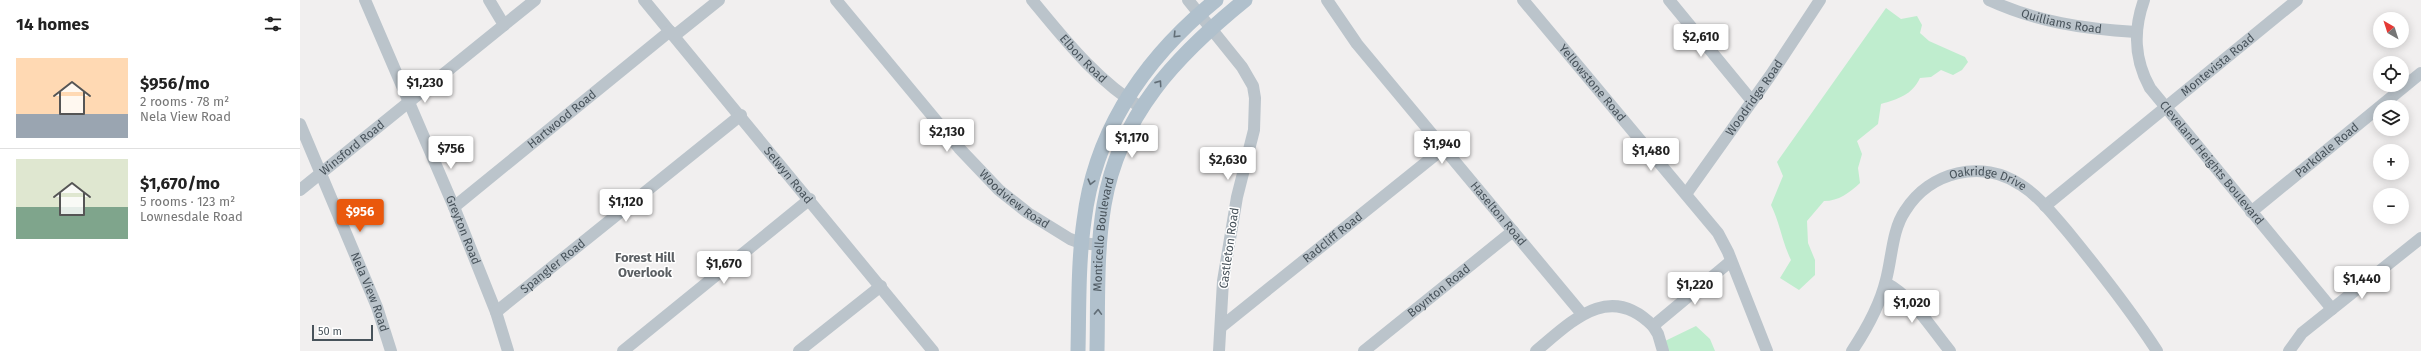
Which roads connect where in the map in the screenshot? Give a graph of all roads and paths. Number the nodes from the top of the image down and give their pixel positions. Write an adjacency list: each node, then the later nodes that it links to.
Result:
1 (365, 0): 25 (street, Greyton Road)
2 (489, 0): 19 (street)
3 (535, 0): 19 (street, Winsford Road)
4 (644, 0): 21 (street, Selwyn Road)
5 (718, 0): 21 (street, Hartwood Road)
6 (836, 0): 40 (street, Woodview Road)
7 (1032, 0): 23 (street, Elbon Road)
8 (1188, 0): 18 (street, Castleton Road)
9 (1216, 0): 18 (main road, Monticello Boulevard)
10 (1245, 0): 18 (main road, Monticello Boulevard)
11 (1327, 0): 30 (street, Haselton Road)
12 (1523, 0): 33 (street, Yellowstone Road)
13 (1669, 0): 24 (street)
14 (1989, 0): 20 (street, Quilliams Road)
15 (2144, 0): 20 (street, Cleveland Heights Boulevard)
16 (2297, 0): 26 (street, Montevista Road)
17 (1815, 2): 24 (street, Woodridge Road)
18 (1205, 21): 23 (main road, Monticello Boulevard, one-way to 23); 27 (main road, Monticello Boulevard, one-way to 18); 49 (street, Castleton Road)
19 (504, 25): 25 (street, Winsford Road)
20 (2136, 32): 26 (street, Cleveland Heights Boulevard)
21 (672, 34): 28 (street, Selwyn Road); 36 (street, Hartwood Road)
22 (2421, 73): 37 (street, Parkdale Road)
23 (1126, 98): 27 (street, Elbon Road); 40 (main road, Monticello Boulevard, one-way to 40)
24 (1752, 101): 33 (street, Woodridge Road)
25 (408, 102): 31 (street, Winsford Road); 36 (street, Greyton Road)
26 (2166, 107): 35 (street, Montevista Road); 37 (street, Cleveland Heights Boulevard)
27 (1142, 108): 41 (main road, Monticello Boulevard)
28 (741, 115): 34 (street, Selwyn Road); 46 (street, Spangler Road)
29 (300, 124): 31 (street, Nela View Road)
30 (1444, 148): 38 (street, Haselton Road); 49 (street, Radcliff Road)
31 (321, 173): 32 (street, Winsford Road); 50 (street, Nela View Road)
32 (300, 190)
33 (1686, 194): 42 (street, Yellowstone Road)
34 (810, 200): 44 (street, Selwyn Road); 52 (street)
35 (2045, 206): 43 (street, Oakridge Drive); 64 (street, Oakridge Drive)
36 (454, 207): 46 (street, Greyton Road)
37 (2251, 212): 45 (street, Cleveland Heights Boulevard)
38 (1513, 231): 47 (street, Haselton Road); 58 (street, Boynton Road)
39 (2421, 238): 45 (street)
40 (1081, 243): 41 (street, Woodview Road); 55 (main road, Monticello Boulevard)
41 (1100, 245): 56 (main road, Monticello Boulevard, one-way to 41)
42 (1731, 262): 48 (street); 61 (street, Yellowstone Road)
43 (1886, 283): 62 (street, Oakridge Drive); 63 (street)
44 (881, 286): 53 (street); 54 (street, Selwyn Road)
45 (2332, 309): 65 (street)
46 (496, 312): 51 (street, Greyton Road)
47 (1582, 314): 48 (street); 59 (street)
48 (1652, 326): 60 (street)
49 (1221, 327): 57 (street, Castleton Road)
50 (391, 351)
51 (508, 351)
52 (623, 351)
53 (799, 351)
54 (933, 351)
55 (1078, 351)
56 (1096, 351)
57 (1219, 351)
58 (1364, 351)
59 (1536, 351)
60 (1663, 351)
61 (1767, 351)
62 (1852, 351)
63 (1950, 351)
64 (2157, 351)
65 (2288, 351)

